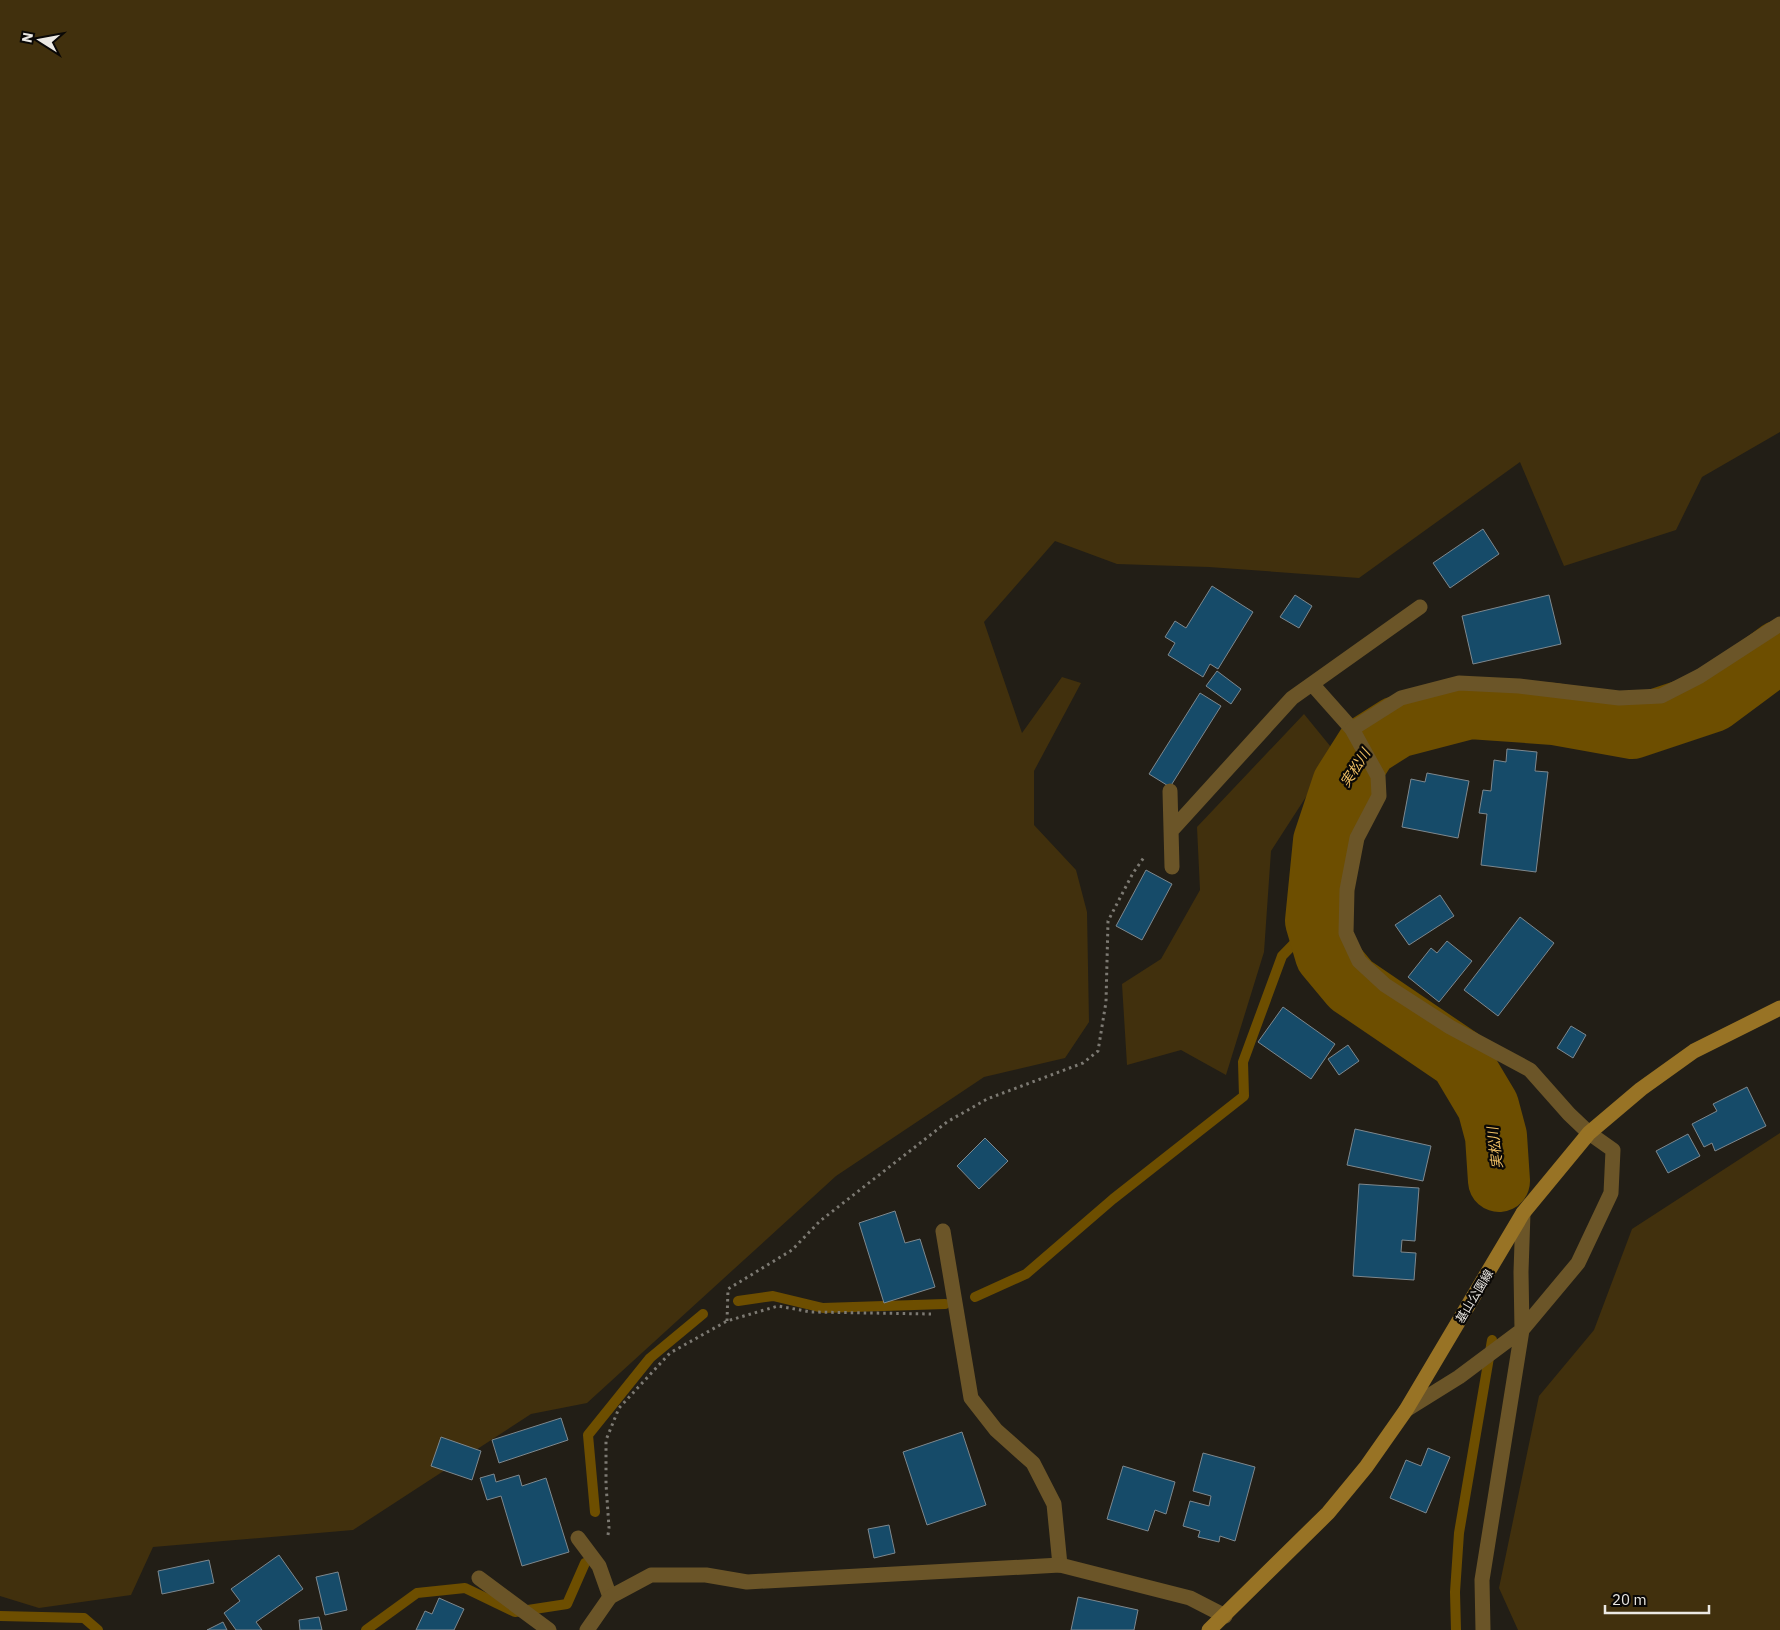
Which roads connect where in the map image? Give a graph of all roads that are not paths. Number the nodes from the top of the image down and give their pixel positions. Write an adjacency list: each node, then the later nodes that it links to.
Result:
1 (1420, 607): 3 (street)
2 (1780, 624): 4 (street)
3 (1312, 684): 4 (street); 6 (street)
4 (1352, 729): 9 (street)
5 (1170, 791): 6 (street)
6 (1171, 831): 7 (street)
7 (1172, 867)
8 (1780, 1008): 9 (main road, 基山公園線)
9 (1589, 1133): 10 (main road, 基山公園線); 12 (street)
10 (1523, 1213): 12 (street); 13 (main road, 基山公園線)
11 (942, 1231): 15 (street)
12 (1522, 1330): 13 (street); 22 (street)
13 (1406, 1410): 18 (main road, 基山公園線)
14 (578, 1538): 17 (street)
15 (1060, 1565): 17 (street); 18 (street)
16 (479, 1578): 19 (street)
17 (610, 1597): 20 (street)
18 (1225, 1616): 21 (main road, 基山公園線)
19 (549, 1630)
20 (587, 1630)
21 (1209, 1630)
22 (1483, 1630)

